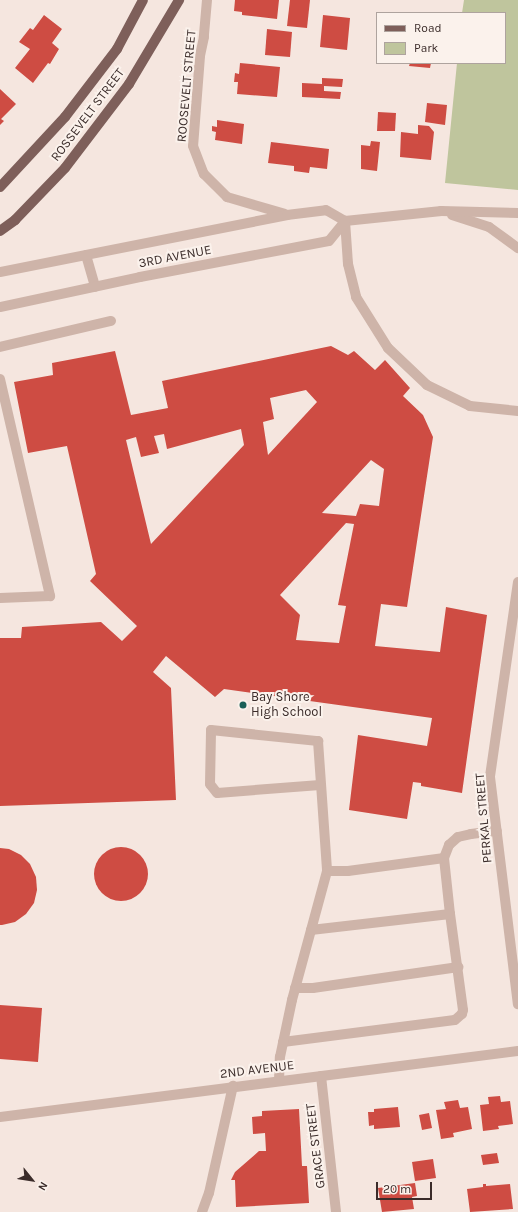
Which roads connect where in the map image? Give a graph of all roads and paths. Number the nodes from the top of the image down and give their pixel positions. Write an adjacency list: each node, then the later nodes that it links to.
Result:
1 (143, 0): 4 (main road)
2 (179, 0): 9 (main road, ROSSEVELT STREET)
3 (207, 0): 7 (street, ROOSEVELT STREET)
4 (0, 187)
5 (441, 211): 6 (street); 8 (street); 10 (street)
6 (518, 213)
7 (287, 214): 8 (street, 3RD AVENUE); 11 (street, 3RD AVENUE)
8 (345, 221): 13 (street, 3RD AVENUE); 18 (street)
9 (0, 231)
10 (518, 248)
11 (86, 255): 12 (street, 3RD AVENUE); 13 (street)
12 (0, 272)
13 (95, 287): 14 (street, 3RD AVENUE)
14 (0, 307)
15 (111, 321): 16 (street)
16 (0, 346)
17 (0, 379): 20 (street)
18 (518, 411)
19 (518, 582): 22 (street, PERKAL STREET)
20 (0, 598)
21 (320, 786): 21 (street); 24 (street)
22 (497, 831): 23 (street); 29 (street, PERKAL STREET)
23 (444, 858): 24 (street); 25 (street)
24 (327, 871): 26 (street)
25 (450, 914): 26 (street); 27 (street)
26 (311, 930): 28 (street)
27 (458, 967): 28 (street); 30 (street)
28 (295, 988): 30 (street)
29 (518, 1004)
30 (283, 1042): 33 (street)
31 (518, 1051): 32 (street, 2ND AVENUE)
32 (321, 1076): 33 (street, 2ND AVENUE); 37 (street, GRACE STREET)
33 (279, 1081): 34 (street, 2ND AVENUE)
34 (233, 1086): 35 (street, 2ND AVENUE); 36 (street)
35 (0, 1117)
36 (202, 1212)
37 (336, 1212)

